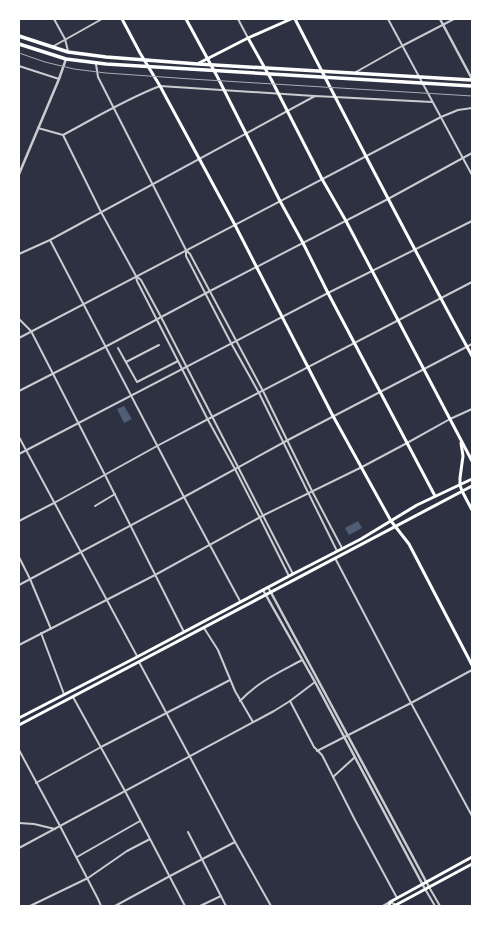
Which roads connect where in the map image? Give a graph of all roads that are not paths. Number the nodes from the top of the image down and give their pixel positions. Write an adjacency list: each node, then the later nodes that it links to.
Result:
1 (54, 19): 14 (street)
2 (102, 19): 14 (street)
3 (122, 19): 21 (main road)
4 (186, 19): 20 (main road)
5 (238, 19): 13 (street)
6 (291, 19): 13 (main road)
7 (295, 19): 29 (main road)
8 (388, 19): 16 (street)
9 (440, 19): 11 (street)
10 (454, 19): 11 (street)
11 (443, 25): 16 (street); 35 (street)
12 (19, 36): 17 (main road)
13 (248, 38): 20 (main road); 27 (main road)
14 (65, 39): 17 (street); 18 (street)
15 (19, 44): 19 (main road)
16 (402, 46): 30 (street); 32 (street)
17 (51, 47): 18 (main road)
18 (68, 52): 19 (main road); 21 (main road)
19 (66, 59): 22 (main road); 34 (street)
20 (208, 59): 23 (main road); 24 (main road)
21 (145, 60): 23 (main road); 26 (main road)
22 (96, 63): 26 (main road); 44 (street)
23 (198, 64): 24 (main road)
24 (211, 64): 27 (main road); 28 (main road)
25 (19, 66): 34 (street)
26 (149, 67): 28 (main road); 37 (main road)
27 (265, 67): 29 (main road); 31 (main road)
28 (215, 71): 31 (main road); 39 (main road)
29 (321, 71): 30 (main road); 33 (main road)
30 (356, 73): 32 (main road)
31 (269, 74): 33 (main road); 40 (main road)
32 (420, 77): 35 (main road); 36 (street)
33 (325, 78): 36 (main road); 42 (main road)
34 (59, 79): 48 (street)
35 (472, 79)
36 (423, 84): 38 (main road); 43 (street)
37 (160, 85): 39 (street); 44 (street); 53 (main road)
38 (472, 86)
39 (224, 90): 40 (street); 49 (main road)
40 (278, 93): 41 (street); 46 (main road)
41 (315, 96): 42 (street); 46 (street)
42 (334, 96): 43 (street); 52 (main road)
43 (432, 102): 47 (street)
44 (114, 108): 50 (street); 58 (street)
45 (472, 108): 47 (street)
46 (287, 110): 49 (street); 57 (main road)
47 (441, 117): 52 (street); 54 (street)
48 (38, 128): 50 (street); 55 (street)
49 (246, 133): 53 (street); 60 (main road)
50 (63, 135): 61 (street)
51 (472, 153): 54 (street)
52 (366, 156): 57 (street); 59 (main road)
53 (199, 158): 58 (street); 64 (main road)
54 (463, 158): 56 (street); 59 (street)
55 (19, 174)
56 (472, 175)
57 (322, 179): 60 (street); 63 (main road)
58 (152, 184): 61 (street); 67 (street)
59 (388, 199): 63 (street); 68 (main road)
60 (280, 201): 64 (street); 66 (main road)
61 (101, 212): 65 (street); 72 (street)
62 (472, 220): 68 (street)
63 (346, 221): 66 (street); 71 (main road)
64 (235, 225): 67 (street); 70 (main road)
65 (50, 240): 69 (street); 78 (street)
66 (303, 243): 70 (street); 76 (main road)
67 (186, 250): 72 (street); 74 (street); 75 (street)
68 (414, 250): 71 (street); 77 (main road)
69 (19, 254)
70 (256, 267): 74 (street); 80 (main road)
71 (372, 271): 76 (street); 83 (main road)
72 (136, 276): 78 (street); 79 (street); 82 (street)
73 (472, 282): 77 (street)
74 (210, 291): 75 (street); 86 (street)
75 (206, 293): 79 (street); 87 (street)
76 (328, 293): 80 (street); 88 (main road)
77 (440, 298): 83 (street); 92 (main road)
78 (83, 304): 84 (street); 91 (street)
79 (161, 317): 82 (street); 99 (street)
80 (282, 317): 86 (street); 100 (main road)
81 (19, 319): 84 (street)
82 (157, 320): 91 (street); 97 (street)
83 (398, 320): 88 (street); 102 (main road)
84 (31, 332): 85 (street); 103 (street)
85 (19, 338)
86 (236, 341): 87 (street); 95 (street)
87 (232, 343): 96 (street); 99 (street)
88 (355, 343): 100 (street); 106 (main road)
89 (472, 344): 92 (street)
90 (158, 345): 98 (street)
91 (105, 347): 103 (street); 108 (street)
92 (467, 347): 94 (main road); 102 (street)
93 (118, 348): 98 (street)
94 (472, 356)
95 (245, 357): 96 (street); 105 (street)
96 (241, 360): 107 (street)
97 (178, 361): 98 (street); 101 (street)
98 (126, 362)
99 (187, 367): 101 (street); 111 (street)
100 (308, 368): 105 (street); 110 (main road)
101 (183, 369): 108 (street); 113 (street)
102 (424, 369): 106 (street); 112 (main road)
103 (52, 374): 104 (street); 114 (street)
104 (19, 391)
105 (263, 391): 107 (street); 117 (street)
106 (380, 392): 110 (street); 119 (main road)
107 (259, 393): 111 (street); 118 (street)
108 (131, 396): 114 (street); 120 (street)
109 (472, 409): 112 (street)
110 (333, 416): 117 (street); 125 (main road)
111 (212, 417): 113 (street); 124 (street)
112 (450, 419): 115 (main road); 119 (street)
113 (208, 420): 120 (street); 126 (street)
114 (78, 424): 121 (street); 127 (street)
115 (458, 433): 123 (main road); 129 (main road)
116 (19, 437): 121 (street)
117 (288, 440): 118 (street); 131 (street)
118 (283, 443): 124 (street); 133 (street)
119 (407, 443): 125 (street); 135 (main road)
120 (157, 446): 127 (street); 136 (street)
121 (26, 450): 122 (street); 137 (street)
122 (19, 454)
123 (472, 461)
124 (238, 467): 126 (street); 140 (street)
125 (362, 467): 131 (street); 143 (main road)
126 (235, 469): 136 (street); 141 (street)
127 (105, 475): 134 (street); 137 (street)
128 (472, 479): 129 (main road)
129 (460, 485): 132 (main road); 135 (main road)
130 (472, 486): 132 (main road)
131 (312, 491): 133 (street); 146 (street)
132 (462, 491): 139 (main road); 145 (main road)
133 (308, 493): 140 (street); 147 (street)
134 (115, 494): 138 (street); 144 (street)
135 (435, 496): 143 (main road)
136 (184, 497): 144 (street); 148 (street)
137 (54, 503): 142 (street); 151 (street)
138 (95, 506)
139 (472, 510)
140 (264, 515): 141 (street); 154 (street)
141 (260, 518): 148 (street); 156 (street)
142 (19, 521)
143 (391, 521): 145 (main road); 149 (main road)
144 (130, 525): 151 (street); 155 (street)
145 (396, 526): 153 (main road); 173 (main road)
146 (331, 528): 147 (street); 149 (street)
147 (327, 530): 150 (street)
148 (210, 544): 155 (street); 164 (street)
149 (342, 548): 150 (main road)
150 (338, 551): 154 (main road)
151 (80, 552): 157 (street); 163 (street)
152 (19, 557): 157 (street)
153 (334, 558): 161 (main road); 181 (street)
154 (293, 574): 156 (main road)
155 (155, 575): 163 (street); 167 (street)
156 (289, 576): 159 (main road)
157 (30, 579): 158 (street); 166 (street)
158 (19, 585)
159 (268, 587): 160 (main road); 161 (street)
160 (263, 590): 162 (street); 164 (main road)
161 (271, 592): 162 (main road); 186 (street)
162 (266, 595): 165 (main road); 171 (street)
163 (106, 600): 166 (street); 170 (street)
164 (240, 602): 167 (main road)
165 (204, 628): 172 (main road); 175 (street)
166 (51, 629): 168 (street)
167 (184, 632): 170 (main road)
168 (41, 633): 169 (street); 177 (street)
169 (19, 645)
170 (137, 657): 177 (main road)
171 (302, 660): 176 (street); 180 (street)
172 (139, 662): 178 (main road); 182 (street)
173 (472, 664)
174 (472, 670): 181 (street)
175 (230, 680): 180 (street); 182 (street)
176 (315, 682): 179 (street); 187 (street)
177 (64, 695): 183 (main road)
178 (73, 697): 185 (main road); 188 (street)
179 (290, 701): 184 (street); 190 (street)
180 (240, 702): 184 (street)
181 (411, 703): 186 (street); 197 (street)
182 (166, 713): 188 (street); 192 (street)
183 (19, 718)
184 (253, 722): 192 (street)
185 (19, 725)
186 (348, 735): 187 (street); 191 (street)
187 (344, 737): 190 (street); 193 (street)
188 (101, 747): 195 (street); 196 (street)
189 (19, 750): 195 (street)
190 (317, 751): 194 (street)
191 (358, 753): 193 (street); 212 (street)
192 (190, 757): 196 (street); 204 (street)
193 (354, 757): 194 (street); 213 (street)
194 (333, 777): 217 (street)
195 (36, 782): 200 (street)
196 (125, 792): 198 (street); 200 (street)
197 (472, 816)
198 (140, 821): 203 (street); 206 (street)
199 (19, 823): 201 (street)
200 (60, 826): 201 (street); 206 (street)
201 (55, 829): 205 (street)
202 (188, 832): 208 (street)
203 (150, 839): 210 (street); 211 (street)
204 (235, 842): 208 (street); 225 (street)
205 (19, 848)
206 (77, 857): 211 (street)
207 (472, 857): 212 (main road)
208 (201, 860): 210 (street); 216 (street)
209 (472, 864): 214 (main road)
210 (170, 876): 221 (street); 222 (street)
211 (88, 878): 219 (street); 220 (street)
212 (427, 882): 213 (main road); 214 (street)
213 (422, 884): 215 (street); 217 (main road)
214 (429, 886): 215 (main road); 229 (street)
215 (425, 889): 227 (main road); 228 (street)
216 (221, 896): 223 (street); 224 (street)
217 (396, 898): 218 (main road)
218 (389, 904): 226 (street); 227 (street)
219 (30, 906)
220 (101, 906)
221 (115, 906)
222 (185, 906)
223 (200, 906)
224 (226, 906)
225 (271, 906)
226 (383, 906)
227 (395, 906)
228 (435, 906)
229 (440, 906)

